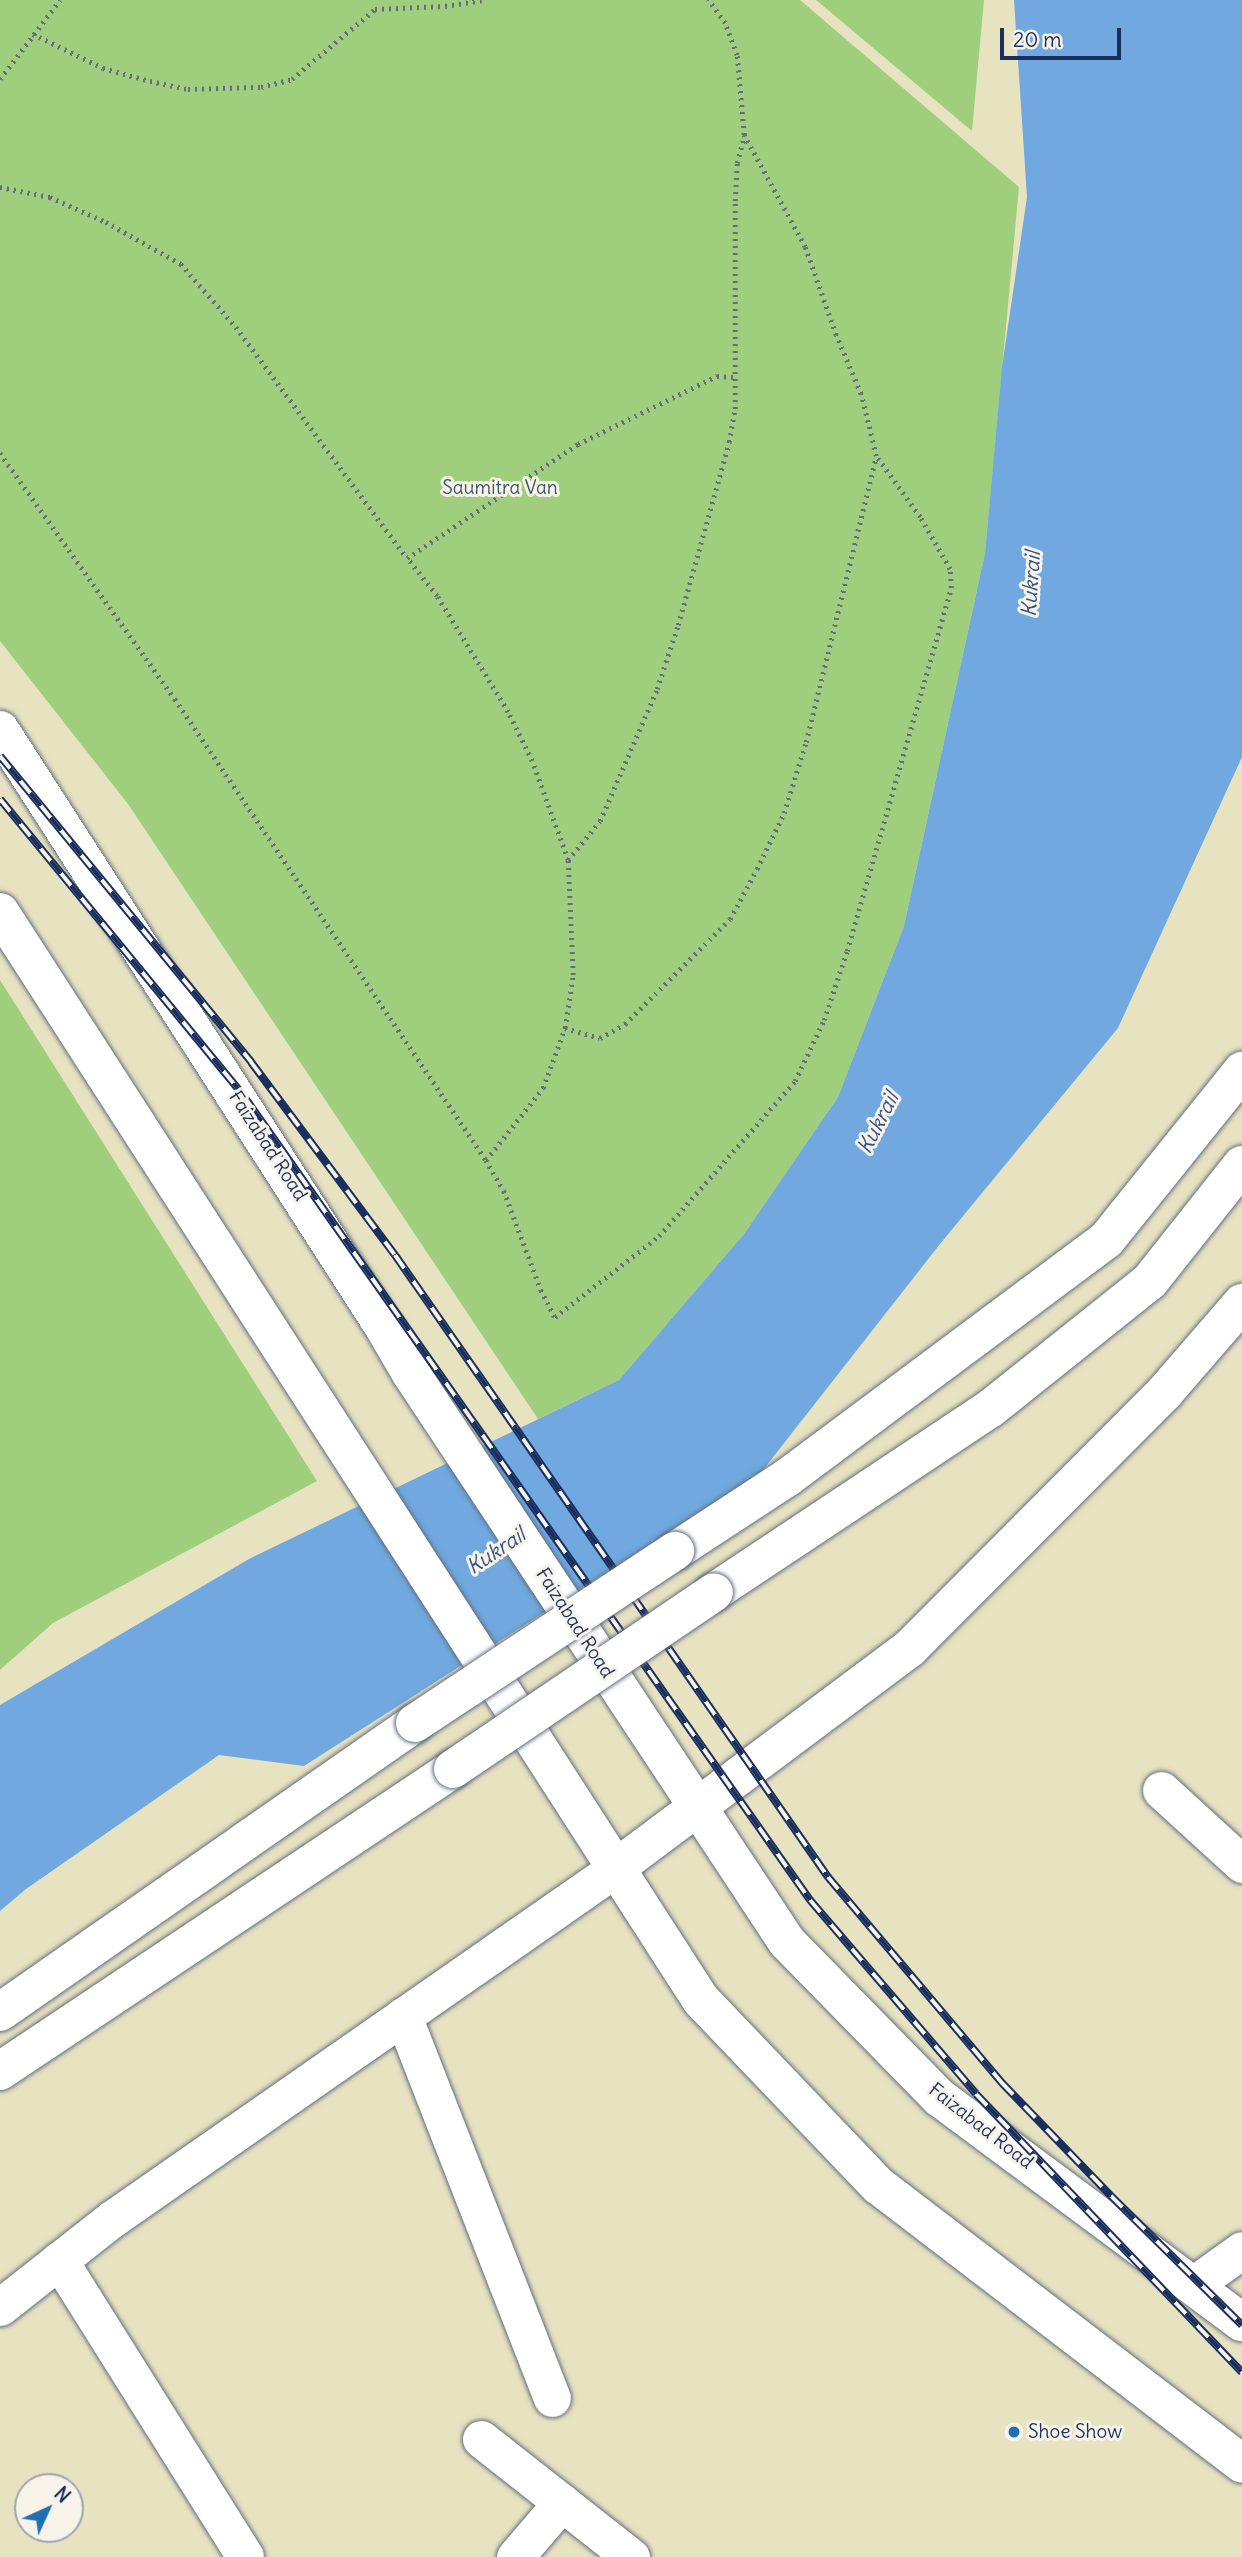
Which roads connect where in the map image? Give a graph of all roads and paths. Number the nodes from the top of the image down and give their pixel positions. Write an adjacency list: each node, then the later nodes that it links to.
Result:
1 (60, 0): 4 (path)
2 (482, 0): 4 (path)
3 (708, 0): 6 (path)
4 (33, 34): 5 (path)
5 (0, 79)
6 (744, 135): 8 (path); 10 (path)
7 (0, 187): 11 (path)
8 (733, 377): 11 (path); 13 (path)
9 (0, 453): 17 (path)
10 (876, 456): 15 (path); 17 (path)
11 (407, 558): 13 (path)
12 (0, 730): 21 (main road, Faizabad Road, bridge)
13 (568, 860): 15 (path)
14 (0, 912): 23 (main road, bridge)
15 (565, 1028): 17 (path)
16 (1242, 1071): 24 (main road, bridge)
17 (486, 1160)
18 (1242, 1165): 26 (main road, bridge)
19 (1242, 1303): 21 (main road)
20 (1161, 1790): 22 (street)
21 (695, 1806): 23 (main road); 29 (main road, Faizabad Road)
22 (1242, 1864)
23 (616, 1868): 25 (street); 34 (main road)
24 (0, 2012)
25 (403, 2016): 28 (street); 32 (street)
26 (0, 2071)
27 (1242, 2250): 29 (street)
28 (59, 2260): 30 (street); 36 (street)
29 (1193, 2285): 31 (main road, Faizabad Road)
30 (0, 2307)
31 (1242, 2322)
32 (552, 2398)
33 (481, 2439): 35 (street)
34 (1242, 2465)
35 (562, 2502): 37 (street); 38 (street)
36 (245, 2557)
37 (515, 2557)
38 (631, 2557)

